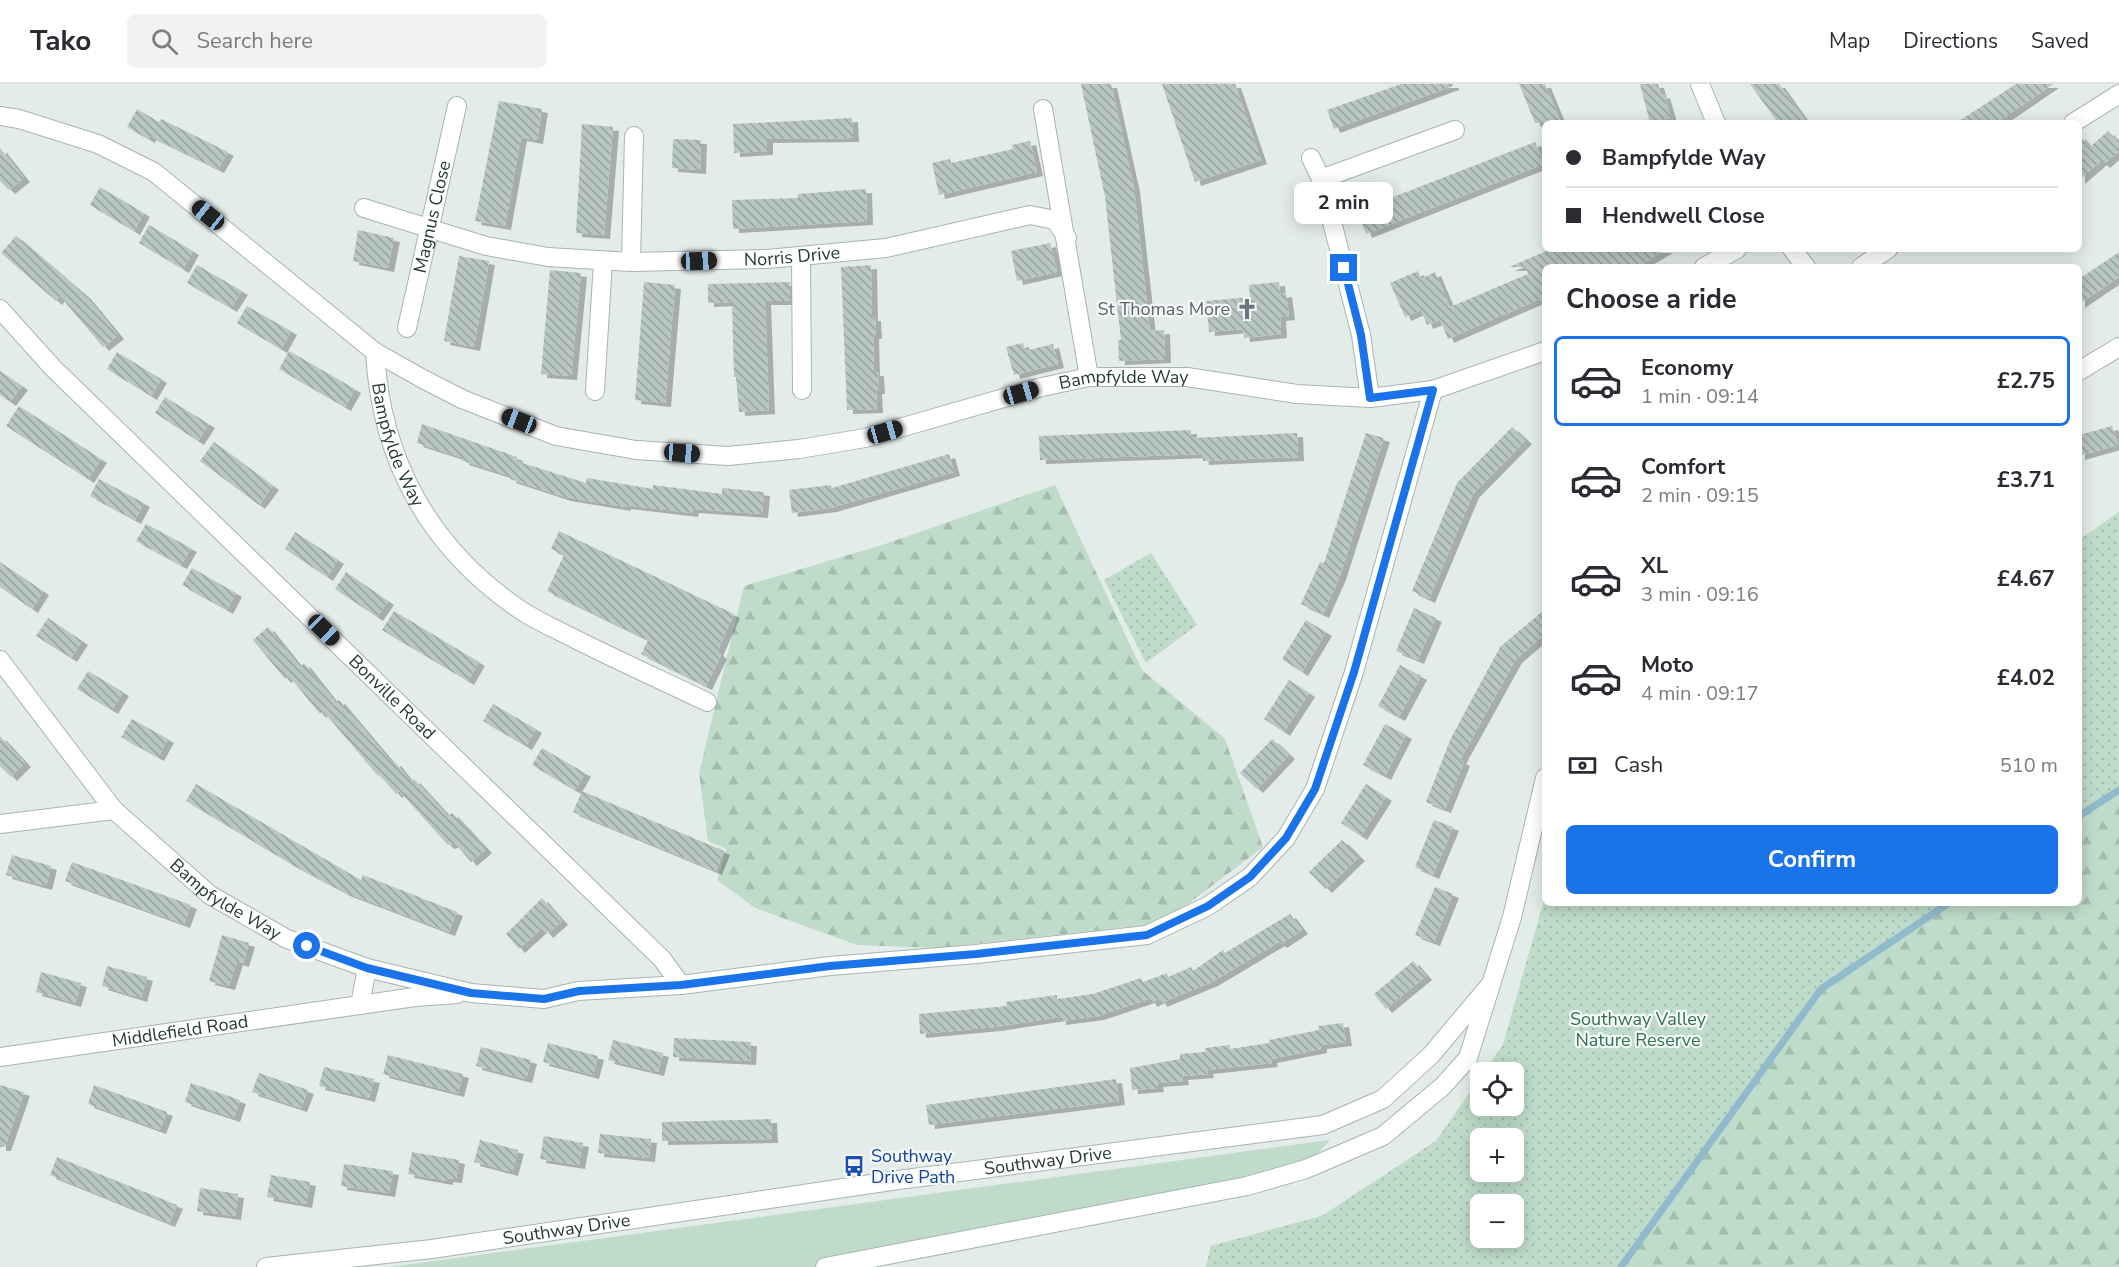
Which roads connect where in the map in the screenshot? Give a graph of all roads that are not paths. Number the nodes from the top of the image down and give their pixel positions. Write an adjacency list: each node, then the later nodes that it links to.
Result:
1 (1700, 84): 6 (street)
2 (2119, 94): 7 (street)
3 (457, 106): 13 (street, Magnus Close)
4 (1043, 109): 14 (street)
5 (0, 116): 27 (street, Bampfylde Way)
6 (1715, 120)
7 (2078, 120)
8 (1455, 130): 11 (street)
9 (634, 136): 20 (street)
10 (1311, 158): 11 (street)
11 (1321, 179): 34 (street)
12 (364, 208): 13 (street, Norris Drive)
13 (430, 228): 19 (street, Norris Drive); 25 (street, Magnus Close)
14 (1066, 238): 18 (street, Norris Drive); 30 (street)
15 (1732, 252): 21 (street)
16 (1794, 252): 22 (street)
17 (1884, 252): 23 (street)
18 (801, 256): 20 (street, Norris Drive); 31 (street)
19 (603, 261): 20 (street, Norris Drive); 33 (street)
20 (631, 262)
21 (1710, 264)
22 (1804, 264)
23 (1866, 264)
24 (0, 309): 41 (street, Bonville Road)
25 (407, 328)
26 (2119, 347): 29 (street)
27 (375, 352): 30 (street, Bampfylde Way); 36 (street, Bampfylde Way)
28 (1542, 352): 32 (street, Bampfylde Way)
29 (2082, 369)
30 (1089, 377): 34 (street, Bampfylde Way)
31 (802, 390)
32 (1433, 390): 34 (street, Bampfylde Way); 41 (street, Bampfylde Way)
33 (595, 391)
34 (1370, 398)
35 (0, 660): 38 (street, Bampfylde Way)
36 (707, 702)
37 (1542, 791): 42 (street, Southway Drive)
38 (114, 810): 39 (street); 40 (street, Bampfylde Way)
39 (0, 824)
40 (367, 968): 43 (street, Bampfylde Way); 44 (street)
41 (681, 985): 43 (street, Bampfylde Way)
42 (1490, 985): 46 (street, Southway Drive); 47 (street, Southway Drive)
43 (471, 993): 44 (street, Middlefield Road)
44 (360, 1005): 45 (street, Middlefield Road)
45 (0, 1057)
46 (266, 1267)
47 (825, 1267)

